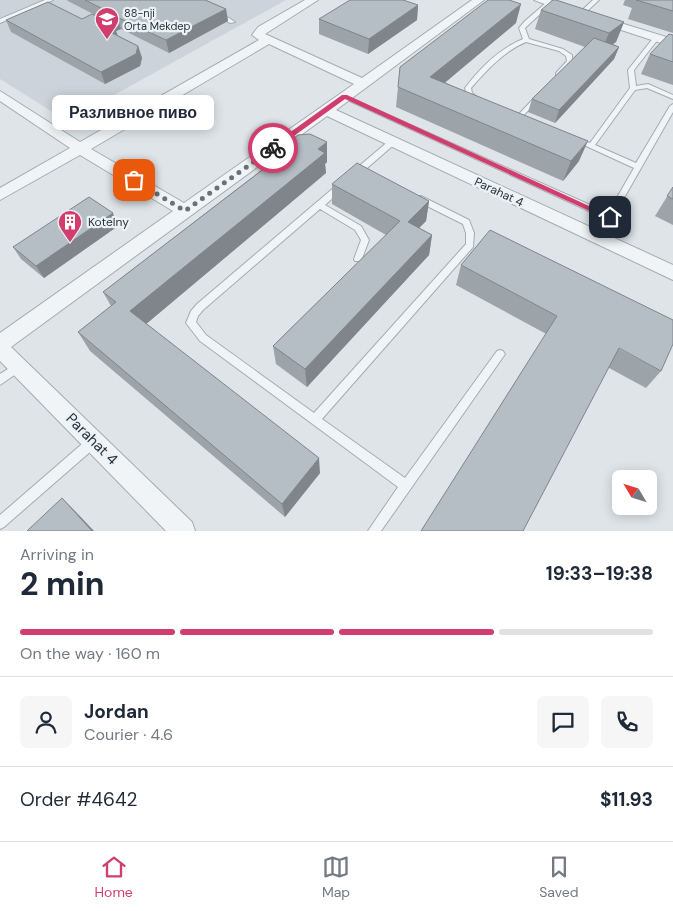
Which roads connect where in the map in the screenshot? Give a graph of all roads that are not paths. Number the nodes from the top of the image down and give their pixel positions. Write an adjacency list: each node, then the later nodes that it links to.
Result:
1 (50, 0): 8 (lane)
2 (312, 0): 11 (street)
3 (479, 0): 15 (street, Parahat 4)
4 (596, 0): 7 (lane)
5 (544, 2): 7 (street); 12 (lane)
6 (209, 10): 9 (lane)
7 (581, 14): 10 (street)
8 (0, 21)
9 (232, 22)
10 (656, 38): 13 (street); 16 (lane)
11 (268, 40): 15 (street); 30 (street)
12 (526, 40): 14 (lane); 21 (lane)
13 (673, 43)
14 (551, 82)
15 (363, 83): 20 (street, Parahat 4)
16 (633, 88): 19 (lane); 29 (lane)
17 (545, 89): 25 (lane)
18 (0, 95): 30 (street)
19 (673, 96)
20 (344, 97): 23 (street, Parahat 4); 36 (lane)
21 (484, 101)
22 (673, 106): 31 (lane)
23 (326, 110): 28 (street, Parahat 4); 35 (street, Parahat 4)
24 (511, 112): 25 (lane)
25 (520, 116): 26 (lane)
26 (529, 120)
27 (573, 138): 29 (lane)
28 (393, 142): 34 (lane); 37 (street, Parahat 4)
29 (591, 146): 31 (lane)
30 (82, 150): 33 (street); 35 (street)
31 (639, 167): 36 (lane)
32 (405, 191): 44 (lane)
33 (0, 195)
34 (319, 205): 38 (lane); 44 (lane)
35 (185, 211): 40 (street, Parahat 4)
36 (610, 217): 37 (lane)
37 (597, 238): 39 (street, Parahat 4)
38 (358, 259)
39 (673, 273)
40 (0, 346): 42 (street, Parahat 4)
41 (500, 354): 46 (lane)
42 (19, 366): 43 (lane); 45 (street, Parahat 4)
43 (0, 380)
44 (315, 418): 46 (lane)
45 (95, 441): 47 (lane); 48 (street, Parahat 4)
46 (406, 486): 49 (lane)
47 (0, 523)
48 (183, 531)
49 (374, 531)

